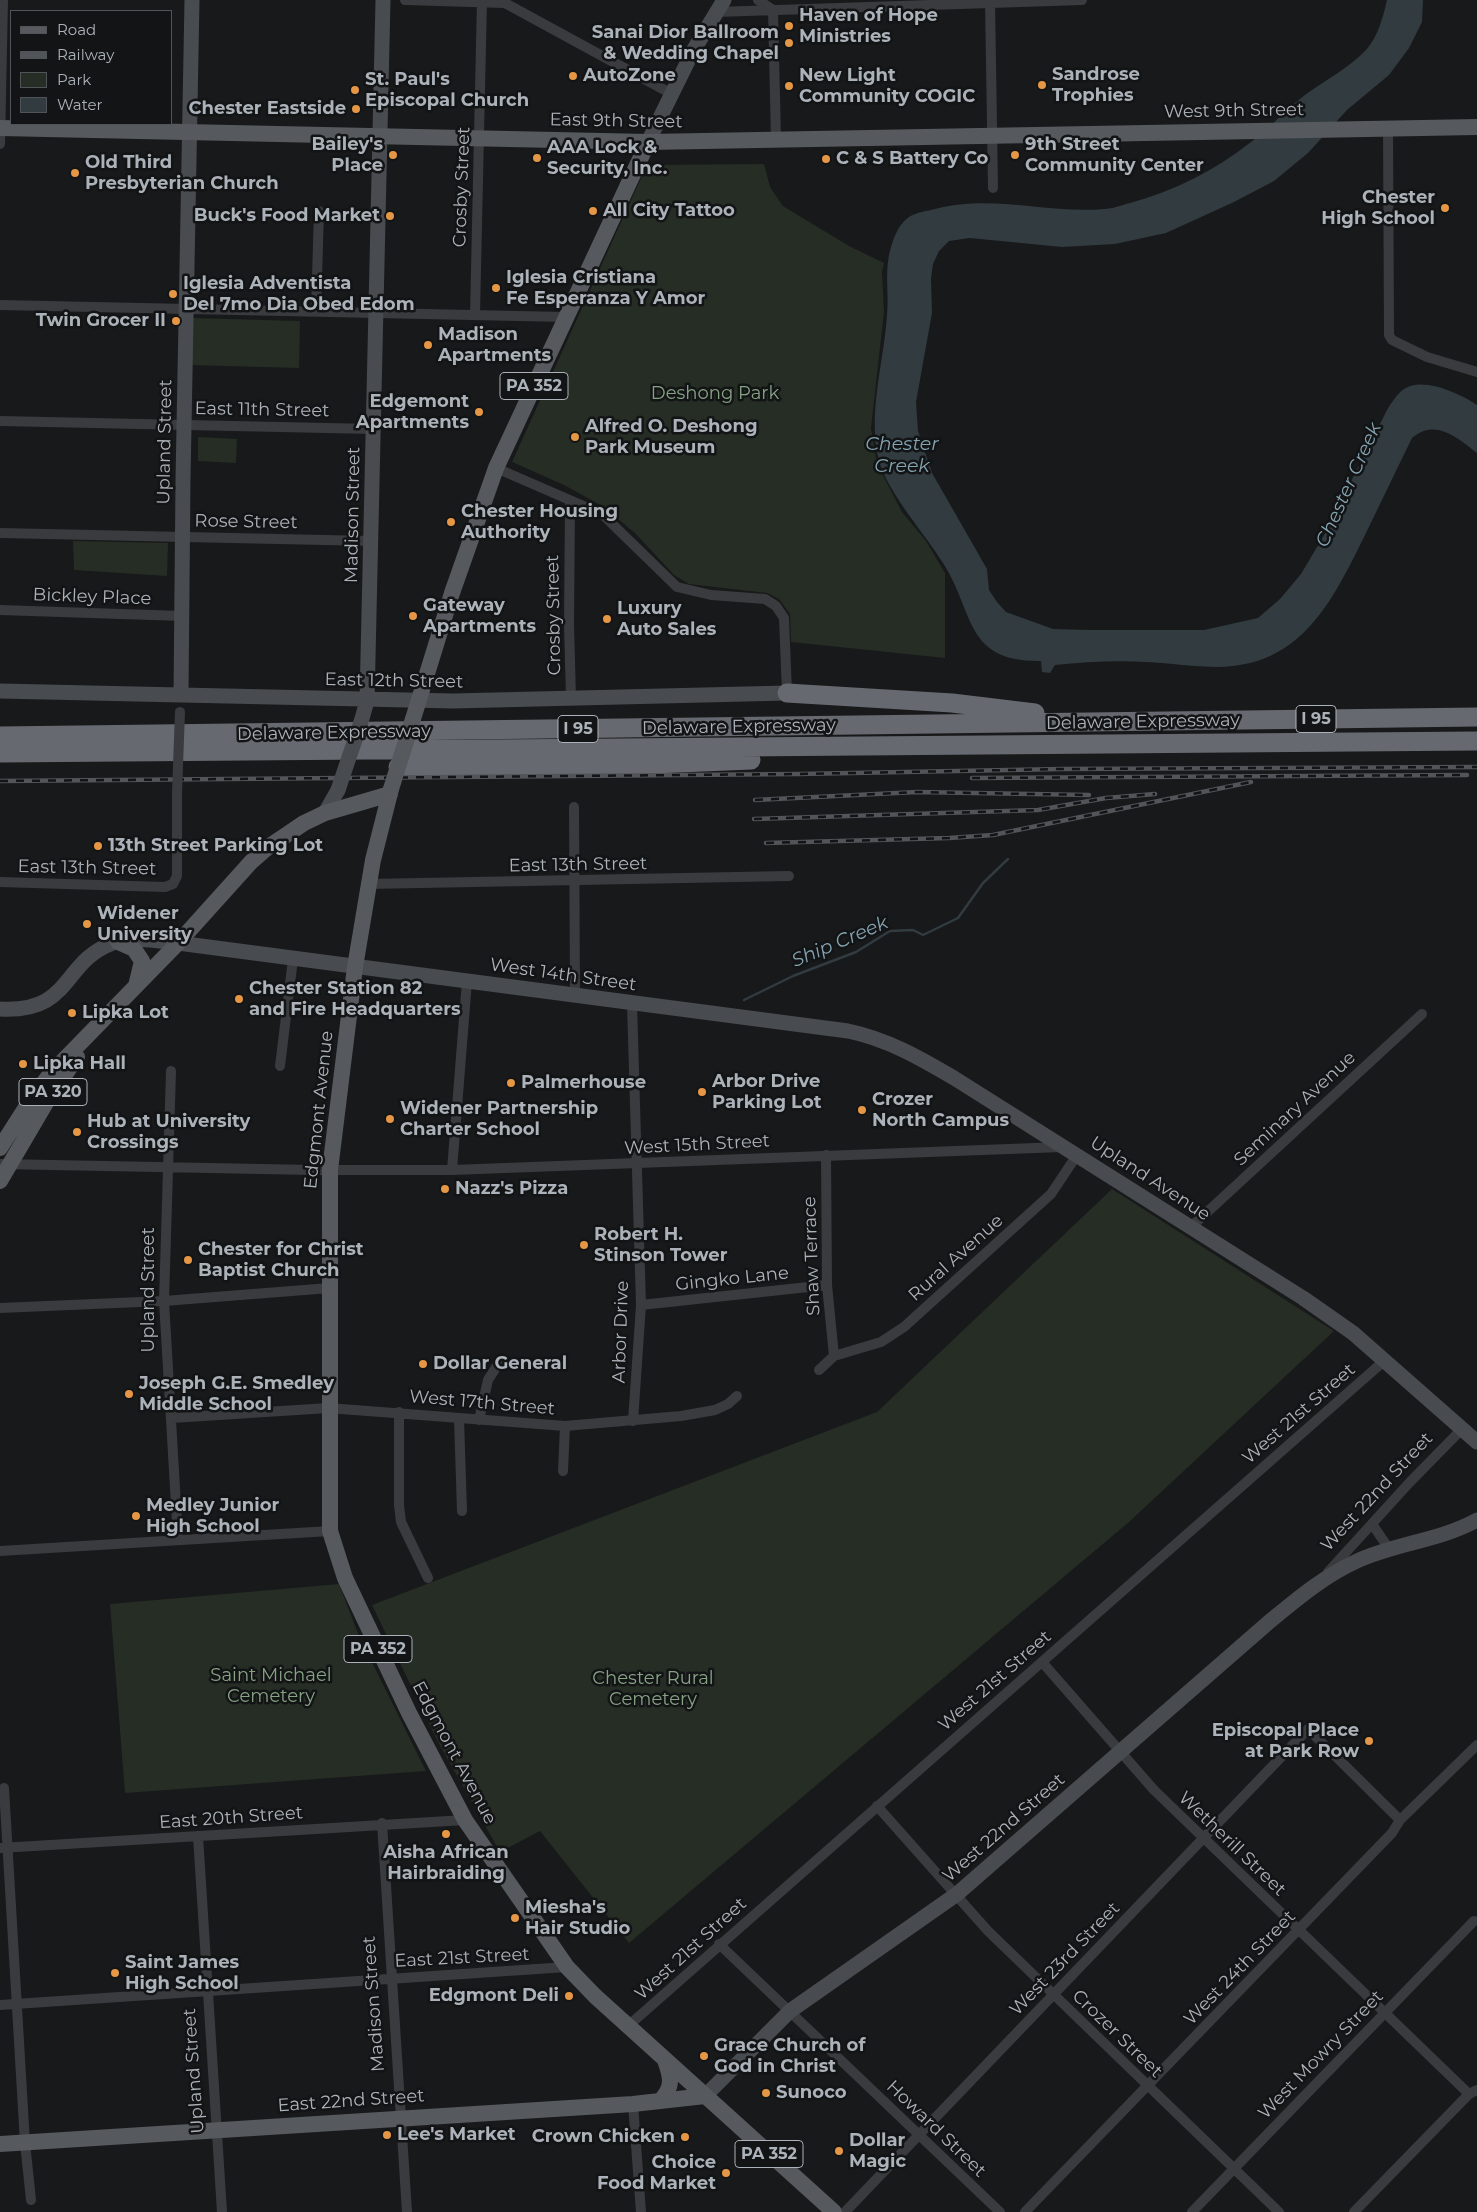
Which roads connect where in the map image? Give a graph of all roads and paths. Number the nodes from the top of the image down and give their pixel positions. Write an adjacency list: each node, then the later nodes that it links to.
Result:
1 (3, 0): 13 (street)
2 (192, 0): 15 (street, Upland Street)
3 (382, 0): 16 (street, Madison Street)
4 (405, 0): 7 (street)
5 (758, 0): 10 (street)
6 (1082, 0): 8 (street)
7 (482, 1): 11 (street); 18 (street, Crosby Street)
8 (990, 2): 10 (street); 17 (street)
9 (720, 6): 10 (street); 11 (street)
10 (773, 10): 19 (street)
11 (672, 94): 20 (street)
12 (1477, 127): 14 (main road, West 9th Street)
13 (0, 128): 15 (main road, East 9th Street); 21 (street)
14 (1388, 128): 17 (main road, West 9th Street); 30 (street)
15 (189, 132): 16 (main road, East 9th Street); 25 (street, Upland Street)
16 (380, 136): 18 (main road, East 9th Street); 27 (street, Madison Street)
17 (992, 136): 19 (main road, East 9th Street); 22 (street)
18 (480, 138): 20 (main road, East 9th Street); 28 (street, Crosby Street)
19 (776, 140): 20 (main road, East 9th Street)
20 (648, 142): 29 (main road, PA 352)
21 (0, 144)
22 (992, 188)
23 (319, 211): 26 (street)
24 (0, 304): 25 (street)
25 (186, 309): 26 (street); 32 (street, Upland Street)
26 (316, 311): 27 (street)
27 (376, 313): 28 (street); 33 (street, Madison Street)
28 (475, 315): 29 (street)
29 (566, 317): 34 (main road, PA 352)
30 (1477, 372)
31 (0, 422): 32 (street, East 11th Street)
32 (184, 425): 33 (street, East 11th Street); 37 (street, Upland Street)
33 (373, 429): 38 (street, Madison Street)
34 (496, 468): 35 (street); 46 (main road, Edgmont Avenue / PA 352)
35 (570, 501): 42 (street); 44 (street, Crosby Street)
36 (0, 533): 37 (street, Rose Street)
37 (184, 537): 38 (street, Rose Street); 40 (street, Upland Street)
38 (371, 541): 45 (street, Madison Street)
39 (0, 610): 40 (street, Bickley Place)
40 (182, 616): 43 (street, Upland Street)
41 (0, 691): 43 (street, East 12th Street)
42 (787, 693): 44 (street, East 12th Street); 48 (highway)
43 (181, 695): 45 (street, East 12th Street); 60 (street, Upland Street, bridge)
44 (571, 698): 46 (street, East 12th Street)
45 (368, 701): 46 (street, East 12th Street); 56 (street, Madison Street, bridge)
46 (420, 701): 53 (main road, Edgmont Avenue / PA 352, bridge)
47 (1477, 717): 48 (highway, Delaware Expressway / I 95)
48 (1156, 721): 49 (highway, Delaware Expressway / I 95)
49 (0, 736)
50 (1477, 741): 51 (highway, Delaware Expressway / I 95)
51 (1034, 746): 52 (highway, Delaware Expressway / I 95); 53 (highway)
52 (0, 753)
53 (398, 767): 54 (main road, Edgmont Avenue / PA 352, bridge)
54 (391, 791): 56 (main road); 61 (main road, Edgmont Avenue / PA 352)
55 (574, 807): 59 (street)
56 (326, 813): 63 (main road)
57 (789, 876): 59 (street, East 13th Street)
58 (0, 882): 60 (street, East 13th Street)
59 (576, 882): 61 (street, East 13th Street); 68 (street)
60 (173, 884)
61 (368, 884): 65 (main road, Edgmont Avenue / PA 352)
62 (118, 942): 63 (street, West 14th Street); 67 (main road); 70 (street)
63 (178, 943): 64 (street, West 14th Street); 67 (main road)
64 (293, 959): 65 (street, West 14th Street); 74 (street)
65 (355, 967): 66 (street, West 14th Street); 82 (main road, Edgmont Avenue / PA 352)
66 (467, 982): 68 (street, West 14th Street); 83 (street)
67 (136, 986): 73 (main road, PA 320)
68 (575, 995): 69 (street, West 14th Street)
69 (632, 1004): 72 (street, West 14th Street); 80 (street, Arbor Drive)
70 (0, 1010)
71 (1422, 1014): 85 (street, Seminary Avenue)
72 (766, 1020): 77 (street, Upland Avenue)
73 (102, 1023): 76 (main road, PA 320); 79 (main road, PA 320)
74 (280, 1066)
75 (171, 1071): 81 (street, Upland Street)
76 (0, 1148)
77 (1071, 1151): 78 (street, West 15th Street); 85 (street, Upland Avenue); 91 (street, Rural Avenue)
78 (826, 1156): 80 (street, West 15th Street); 86 (street, Shaw Terrace)
79 (4, 1164): 81 (street, West 15th Street); 84 (main road, PA 320)
80 (635, 1164): 83 (street, West 15th Street); 89 (street, Arbor Drive)
81 (169, 1167): 82 (street, West 15th Street); 88 (street, Upland Street)
82 (330, 1170): 83 (street, West 15th Street); 87 (main road, Edgmont Avenue / PA 352)
83 (452, 1170)
84 (0, 1181)
85 (1191, 1227): 93 (street, Upland Avenue)
86 (827, 1285): 89 (street, Gingko Lane); 91 (street, Shaw Terrace)
87 (330, 1288): 88 (street); 96 (main road, Edgmont Avenue / PA 352)
88 (164, 1302): 90 (street); 98 (street, Upland Street)
89 (641, 1305): 101 (street, Arbor Drive)
90 (0, 1308)
91 (834, 1356): 94 (street)
92 (500, 1361): 100 (street)
93 (1384, 1361): 103 (street, Upland Avenue); 115 (street, West 21st Street)
94 (819, 1370)
95 (737, 1396): 101 (street, West 17th Street)
96 (328, 1408): 97 (street, West 17th Street); 98 (street, West 17th Street); 109 (main road, Edgmont Avenue / PA 352)
97 (399, 1412): 99 (street, West 17th Street); 113 (street)
98 (172, 1418): 110 (street, Upland Street)
99 (459, 1419): 100 (street, West 17th Street); 106 (street)
100 (478, 1420): 102 (street, West 17th Street)
101 (633, 1421): 102 (street, West 17th Street)
102 (564, 1426): 105 (street)
103 (1462, 1429): 104 (street, Upland Avenue); 108 (street, West 22nd Street)
104 (1477, 1442)
105 (563, 1471)
106 (462, 1511)
107 (1477, 1520): 111 (street, West 22nd Street)
108 (1372, 1524): 111 (street); 114 (street, West 22nd Street)
109 (330, 1531): 110 (street); 120 (main road, Edgmont Avenue / PA 352)
110 (178, 1540): 112 (street)
111 (1390, 1550): 114 (street, West 22nd Street)
112 (0, 1551)
113 (428, 1578)
114 (1321, 1580): 117 (street, West 22nd Street)
115 (1042, 1662): 117 (street, Wetherill Street); 119 (street, West 21st Street)
116 (1477, 1745): 121 (street, West 24th Street)
117 (1121, 1752): 124 (street, Wetherill Street); 126 (street, West 22nd Street)
118 (4, 1788): 125 (street)
119 (877, 1806): 126 (street, Crozer Street); 129 (street, West 21st Street)
120 (465, 1820): 122 (street, East 20th Street); 130 (main road, Edgmont Avenue / PA 352)
121 (1400, 1820): 124 (street, West 23rd Street); 128 (street, West 24th Street)
122 (382, 1824): 123 (street, East 20th Street); 131 (street, Madison Street)
123 (198, 1836): 125 (street, East 20th Street); 132 (street, Upland Street)
124 (1203, 1840): 128 (street, Wetherill Street); 133 (street, West 23rd Street)
125 (4, 1848): 134 (street)
126 (957, 1894): 133 (street, Crozer Street); 136 (street, West 22nd Street)
127 (1474, 1921): 137 (street, West Mowry Street)
128 (1300, 1930): 137 (street, Wetherill Street); 140 (street, West 24th Street)
129 (719, 1944): 136 (street, Howard Street); 138 (street, West 21st Street)
130 (567, 1967): 131 (street, East 21st Street); 138 (main road, Edgmont Avenue / PA 352)
131 (390, 1978): 132 (street, East 21st Street); 145 (street, Madison Street)
132 (207, 1992): 134 (street, East 21st Street); 146 (street, Upland Street)
133 (1053, 1995): 140 (street, Crozer Street); 147 (street, West 23rd Street)
134 (18, 2004): 135 (street, East 21st Street); 148 (street)
135 (0, 2005)
136 (790, 2011): 142 (street, West 22nd Street); 147 (street, Howard Street)
137 (1384, 2014): 141 (street, Wetherill Street); 150 (street, West Mowry Street)
138 (628, 2026): 139 (main road, Edgmont Avenue / PA 352)
139 (665, 2060): 142 (main road, Edgmont Avenue / PA 352); 143 (main road)
140 (1148, 2086): 150 (street, Crozer Street); 158 (street, West 24th Street)
141 (1473, 2092): 161 (street)
142 (705, 2096): 143 (main road, East 22nd Street); 155 (main road, Edgmont Avenue / PA 352)
143 (660, 2101): 144 (main road, East 22nd Street)
144 (633, 2104): 145 (main road, East 22nd Street); 154 (street)
145 (401, 2118): 146 (main road, East 22nd Street); 153 (street, Madison Street)
146 (217, 2130): 148 (main road, East 22nd Street); 152 (street, Upland Street)
147 (918, 2136): 156 (street, West 23rd Street); 157 (street, Howard Street)
148 (25, 2143): 149 (main road, East 22nd Street); 151 (street)
149 (0, 2144)
150 (1234, 2168): 159 (street, West Mowry Street); 160 (street, Crozer Street)
151 (32, 2200)
152 (222, 2212)
153 (407, 2212)
154 (641, 2212)
155 (834, 2212)
156 (845, 2212)
157 (1000, 2212)
158 (1025, 2212)
159 (1192, 2212)
160 (1279, 2212)
161 (1354, 2212)

